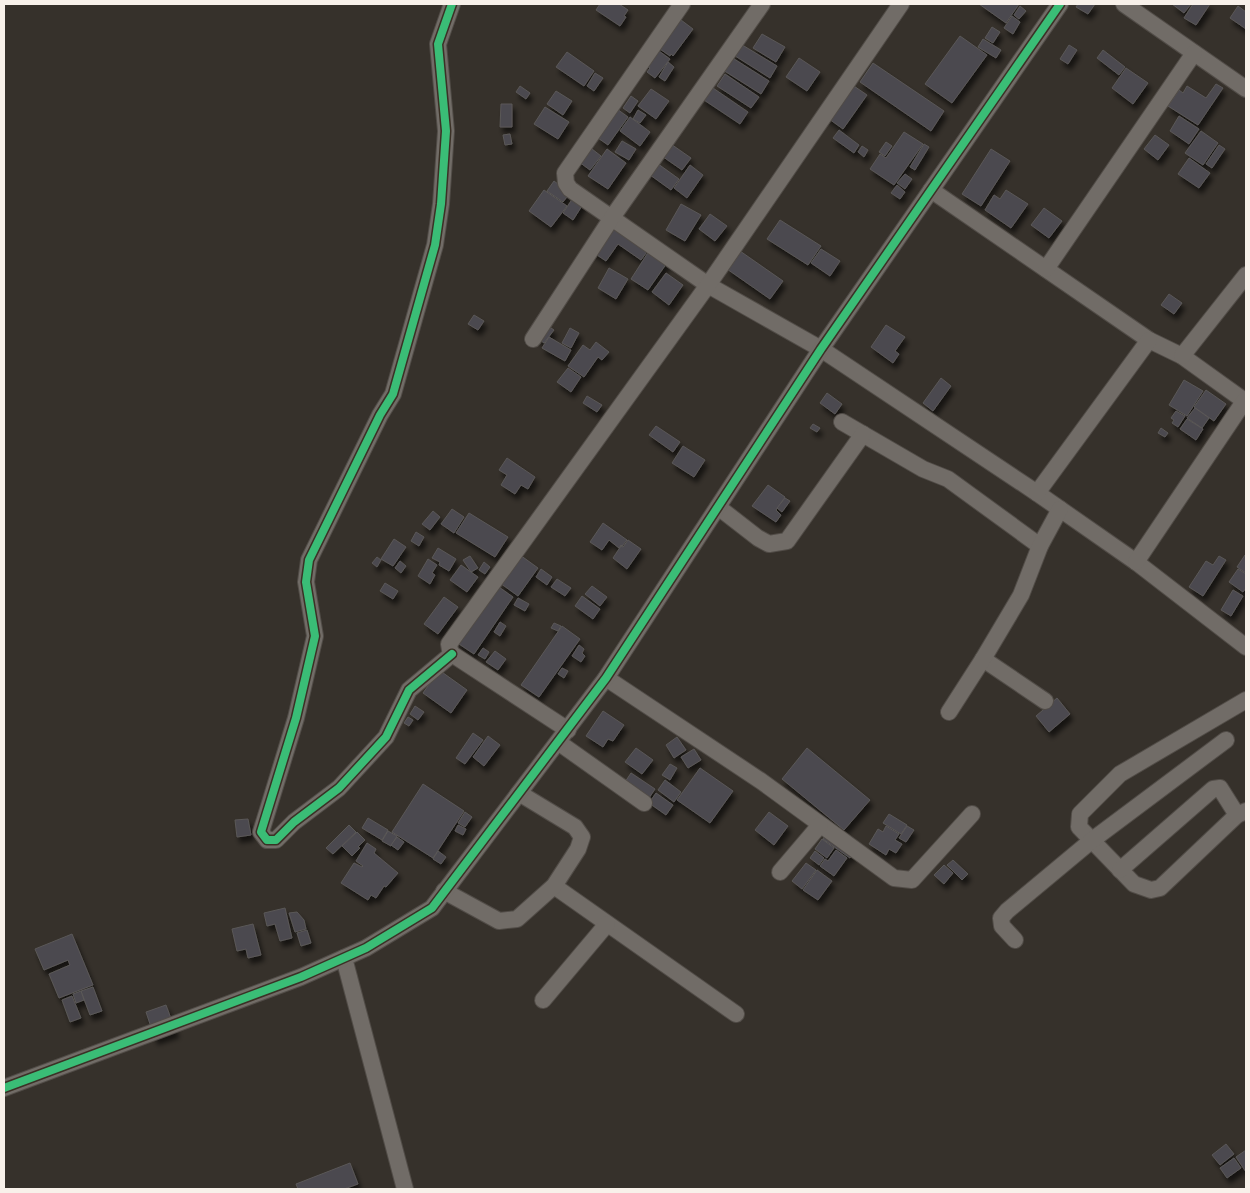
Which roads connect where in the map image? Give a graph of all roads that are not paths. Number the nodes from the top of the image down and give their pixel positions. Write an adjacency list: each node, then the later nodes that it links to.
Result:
1 (452, 4): 27 (street)
2 (682, 4): 10 (street)
3 (762, 4): 10 (street)
4 (901, 4): 13 (street)
5 (1060, 4): 9 (street)
6 (1124, 4): 7 (street)
7 (1194, 53): 8 (street); 11 (street)
8 (1246, 89)
9 (932, 190): 11 (street); 16 (street)
10 (611, 219): 13 (street); 14 (street)
11 (1046, 269): 15 (street)
12 (1246, 275): 17 (street)
13 (708, 285): 16 (street); 27 (street)
14 (533, 339)
15 (1149, 340): 17 (street); 21 (street)
16 (821, 349): 21 (street); 22 (street)
17 (1182, 356): 18 (street)
18 (1245, 401): 25 (street)
19 (842, 422): 20 (street)
20 (863, 434): 22 (street); 24 (street)
21 (1038, 493): 23 (street)
22 (718, 507): 29 (street)
23 (1060, 509): 24 (street); 25 (street)
24 (1040, 546): 28 (street)
25 (1136, 562): 26 (street)
26 (1246, 647)
27 (452, 654): 33 (street)
28 (983, 659): 31 (street); 32 (street)
29 (606, 678): 33 (street); 39 (street)
30 (1246, 700): 40 (street)
31 (1045, 701)
32 (949, 712)
33 (563, 736): 35 (street); 36 (street)
34 (1226, 740): 40 (street)
35 (519, 793): 43 (street); 44 (street)
36 (644, 803)
37 (1241, 813): 41 (street); 41 (street)
38 (972, 814): 39 (street)
39 (820, 825): 42 (street)
40 (1091, 841): 41 (street); 46 (street)
41 (1120, 870)
42 (780, 872)
43 (554, 886): 44 (street); 45 (street)
44 (444, 891): 47 (street)
45 (608, 924): 48 (street); 49 (street)
46 (1015, 940)
47 (344, 958): 50 (street); 51 (street)
48 (544, 1000)
49 (736, 1014)
50 (4, 1088)
51 (405, 1189)

